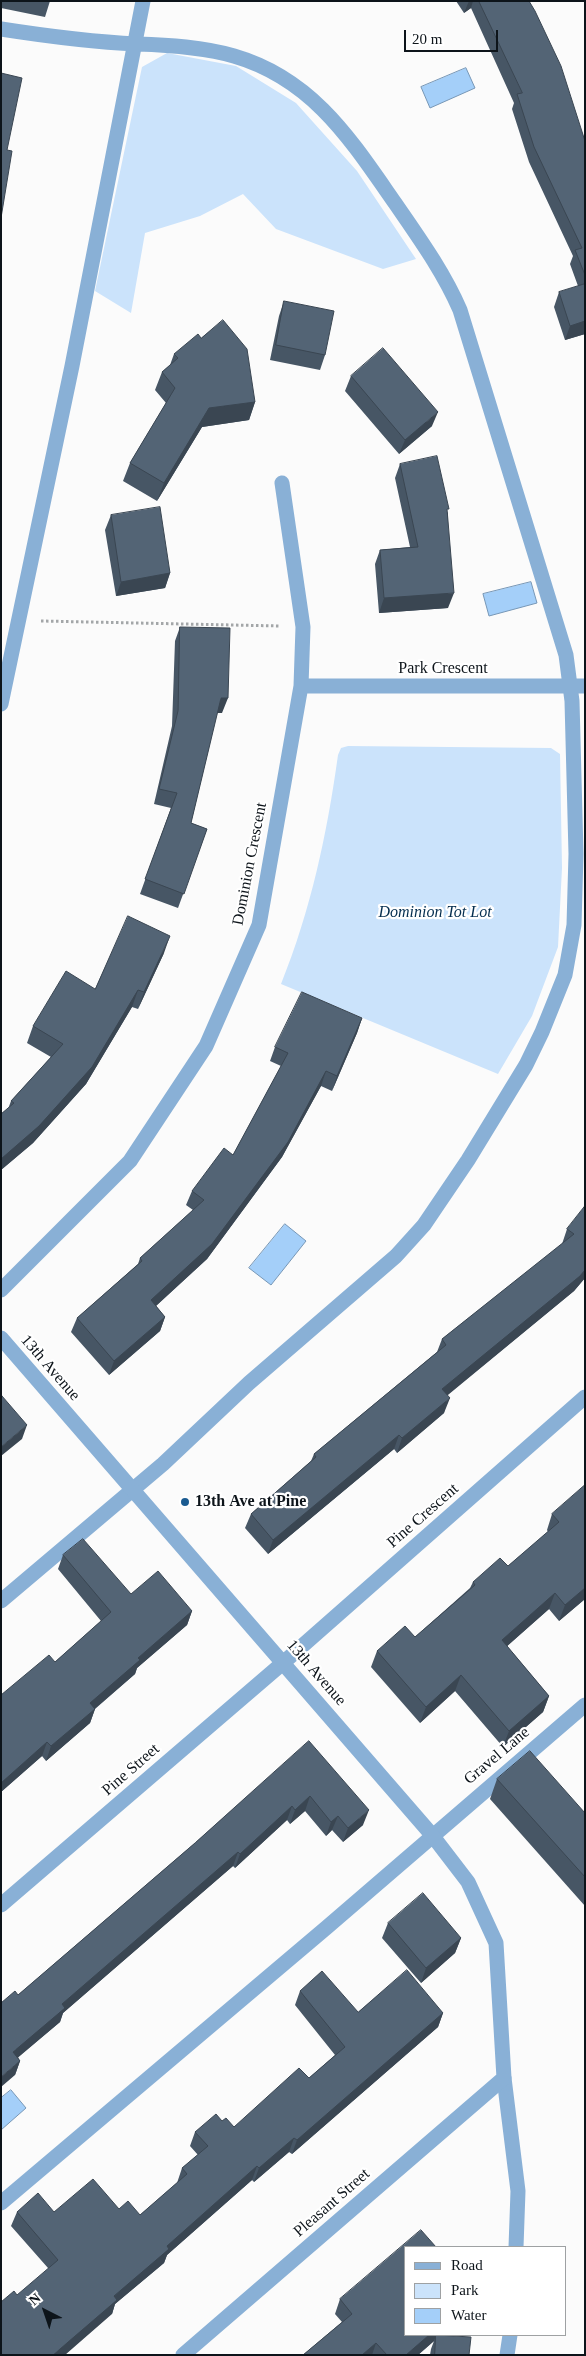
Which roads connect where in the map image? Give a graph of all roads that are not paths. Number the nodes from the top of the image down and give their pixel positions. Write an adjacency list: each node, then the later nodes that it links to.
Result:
1 (143, 1): 3 (street)
2 (1, 29): 3 (street)
3 (136, 44): 6 (street); 7 (street)
4 (282, 483): 5 (street, Dominion Crescent)
5 (301, 686): 6 (street, Park Crescent); 8 (street, Dominion Crescent)
6 (577, 686): 11 (street)
7 (1, 704)
8 (1, 1290)
9 (1, 1338): 11 (street, 13th Avenue)
10 (585, 1397): 13 (street, Pine Crescent)
11 (131, 1490): 12 (street); 13 (street, 13th Avenue)
12 (1, 1601)
13 (284, 1662): 15 (street, 13th Avenue); 16 (street, Pine Street)
14 (585, 1704): 15 (street, Gravel Lane)
15 (432, 1835): 17 (street, 13th Avenue); 18 (street, Gravel Lane)
16 (1, 1905)
17 (504, 2078): 19 (street, 13th Avenue); 21 (street, Pleasant Street)
18 (1, 2202)
19 (516, 2246)
20 (510, 2336): 22 (street)
21 (184, 2355)
22 (507, 2355)

